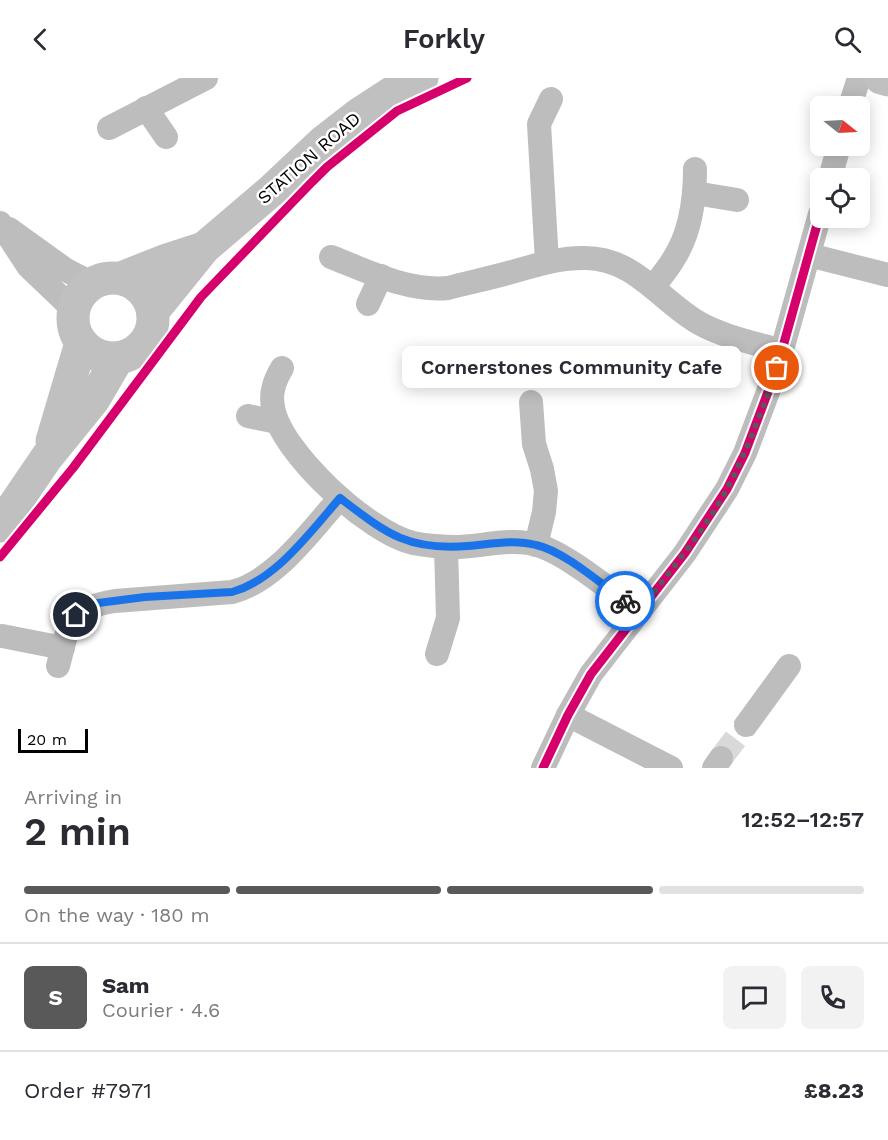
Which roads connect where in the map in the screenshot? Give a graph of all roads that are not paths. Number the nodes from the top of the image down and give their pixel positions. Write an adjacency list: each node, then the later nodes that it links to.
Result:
1 (206, 78): 8 (street)
2 (422, 78): 16 (street, STATION ROAD)
3 (859, 78): 6 (street)
4 (881, 78): 5 (street)
5 (888, 80)
6 (853, 96)
7 (551, 99): 19 (street)
8 (146, 108): 9 (street); 10 (street)
9 (109, 128)
10 (166, 137)
11 (695, 169): 12 (street)
12 (695, 193): 13 (street); 23 (street)
13 (737, 200)
14 (0, 223): 22 (street); 25 (street)
15 (816, 228): 17 (street)
16 (204, 248): 22 (street, STATION ROAD); 26 (street, STATION ROAD)
17 (809, 255): 20 (street); 28 (street)
18 (331, 257): 21 (street)
19 (547, 262): 21 (street); 23 (street)
20 (888, 274)
21 (381, 276): 24 (street)
22 (106, 281): 25 (street); 26 (street)
23 (653, 287): 28 (street)
24 (368, 304)
25 (74, 310): 27 (street)
26 (153, 311): 29 (street, STATION ROAD)
27 (81, 343): 29 (street); 34 (street)
28 (782, 351): 39 (street)
29 (118, 358): 34 (street)
30 (282, 368): 33 (street)
31 (531, 402): 37 (street)
32 (248, 416): 33 (street)
33 (277, 422): 35 (street)
34 (47, 457): 36 (street)
35 (340, 498): 38 (street); 40 (street)
36 (0, 526)
37 (536, 544): 38 (street); 39 (street)
38 (446, 547): 41 (street)
39 (639, 611): 43 (street)
40 (2, 636)
41 (437, 654)
42 (789, 666): 44 (street)
43 (568, 715): 45 (street); 46 (street)
44 (746, 725)
45 (543, 768)
46 (671, 768)

